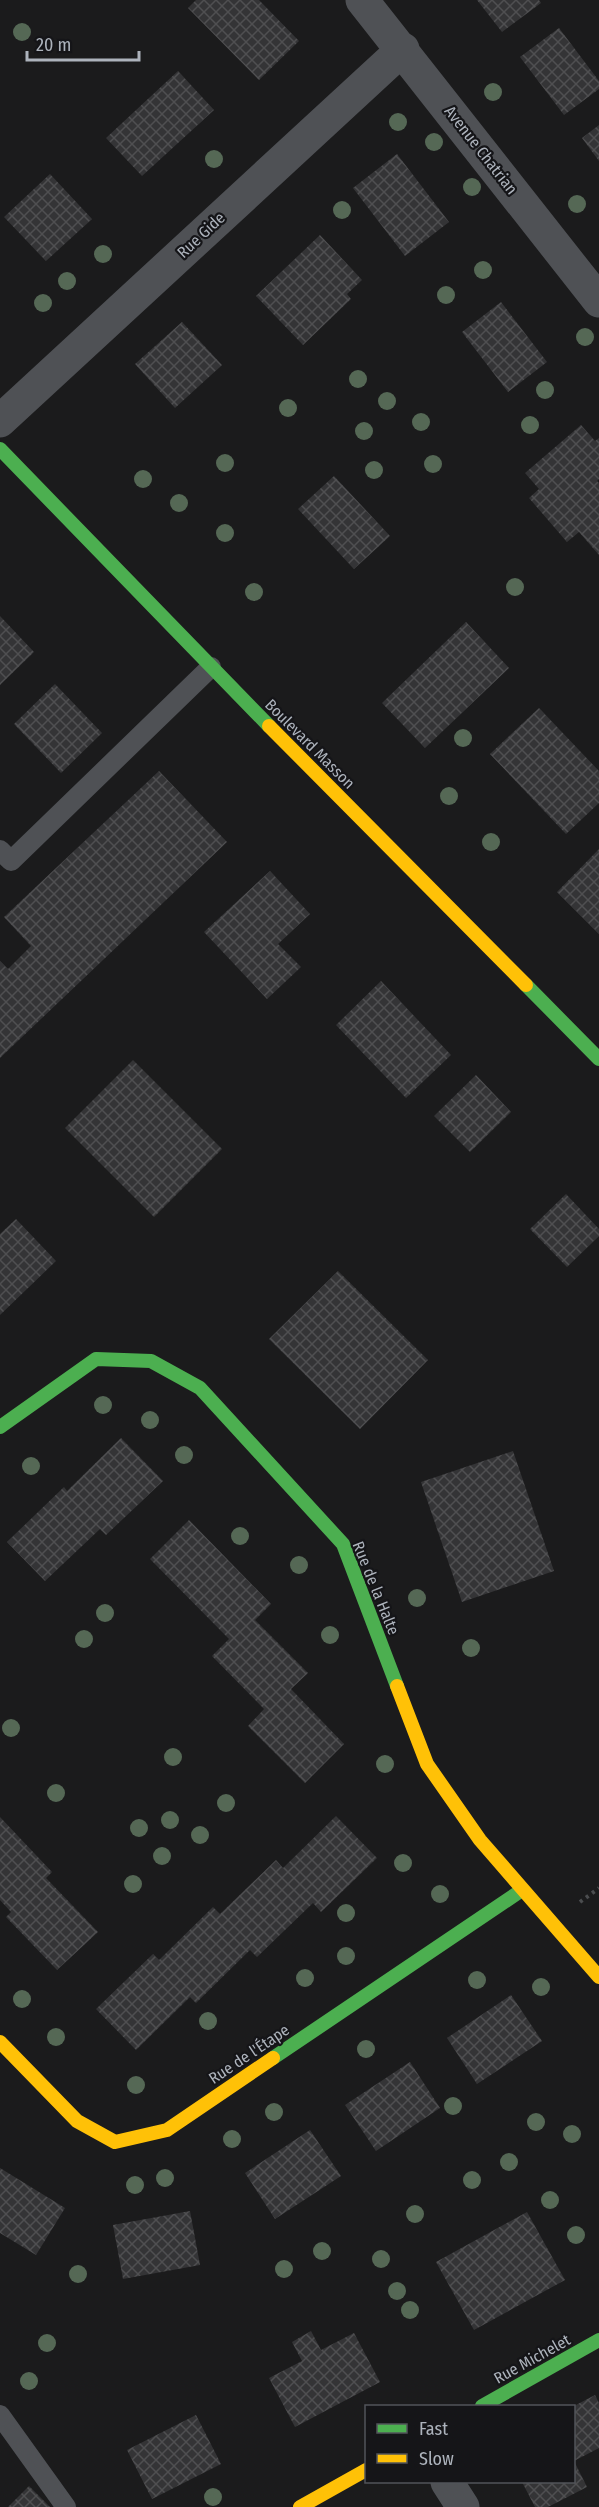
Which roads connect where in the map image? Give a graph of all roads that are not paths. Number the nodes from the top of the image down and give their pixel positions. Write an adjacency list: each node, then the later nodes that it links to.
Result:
1 (363, 0): 2 (street, Avenue Chatrian)
2 (403, 49): 3 (street, Avenue Chatrian); 4 (street, Rue Gide)
3 (599, 301)
4 (0, 421)
5 (0, 449): 6 (street, Boulevard Masson)
6 (211, 667): 7 (lane); 8 (street, Boulevard Masson)
7 (0, 850)
8 (599, 1059)
9 (0, 1427): 10 (street, Rue de la Halte)
10 (522, 1890): 11 (street, Rue de la Halte); 12 (street, Rue de l'Étape)
11 (599, 1977)
12 (0, 2042)
13 (599, 2340): 14 (street, Rue Michelet)
14 (484, 2405)
15 (0, 2415): 18 (lane)
16 (365, 2471): 19 (street)
17 (448, 2483): 20 (street)
18 (66, 2507)
19 (300, 2507)
20 (463, 2507)

